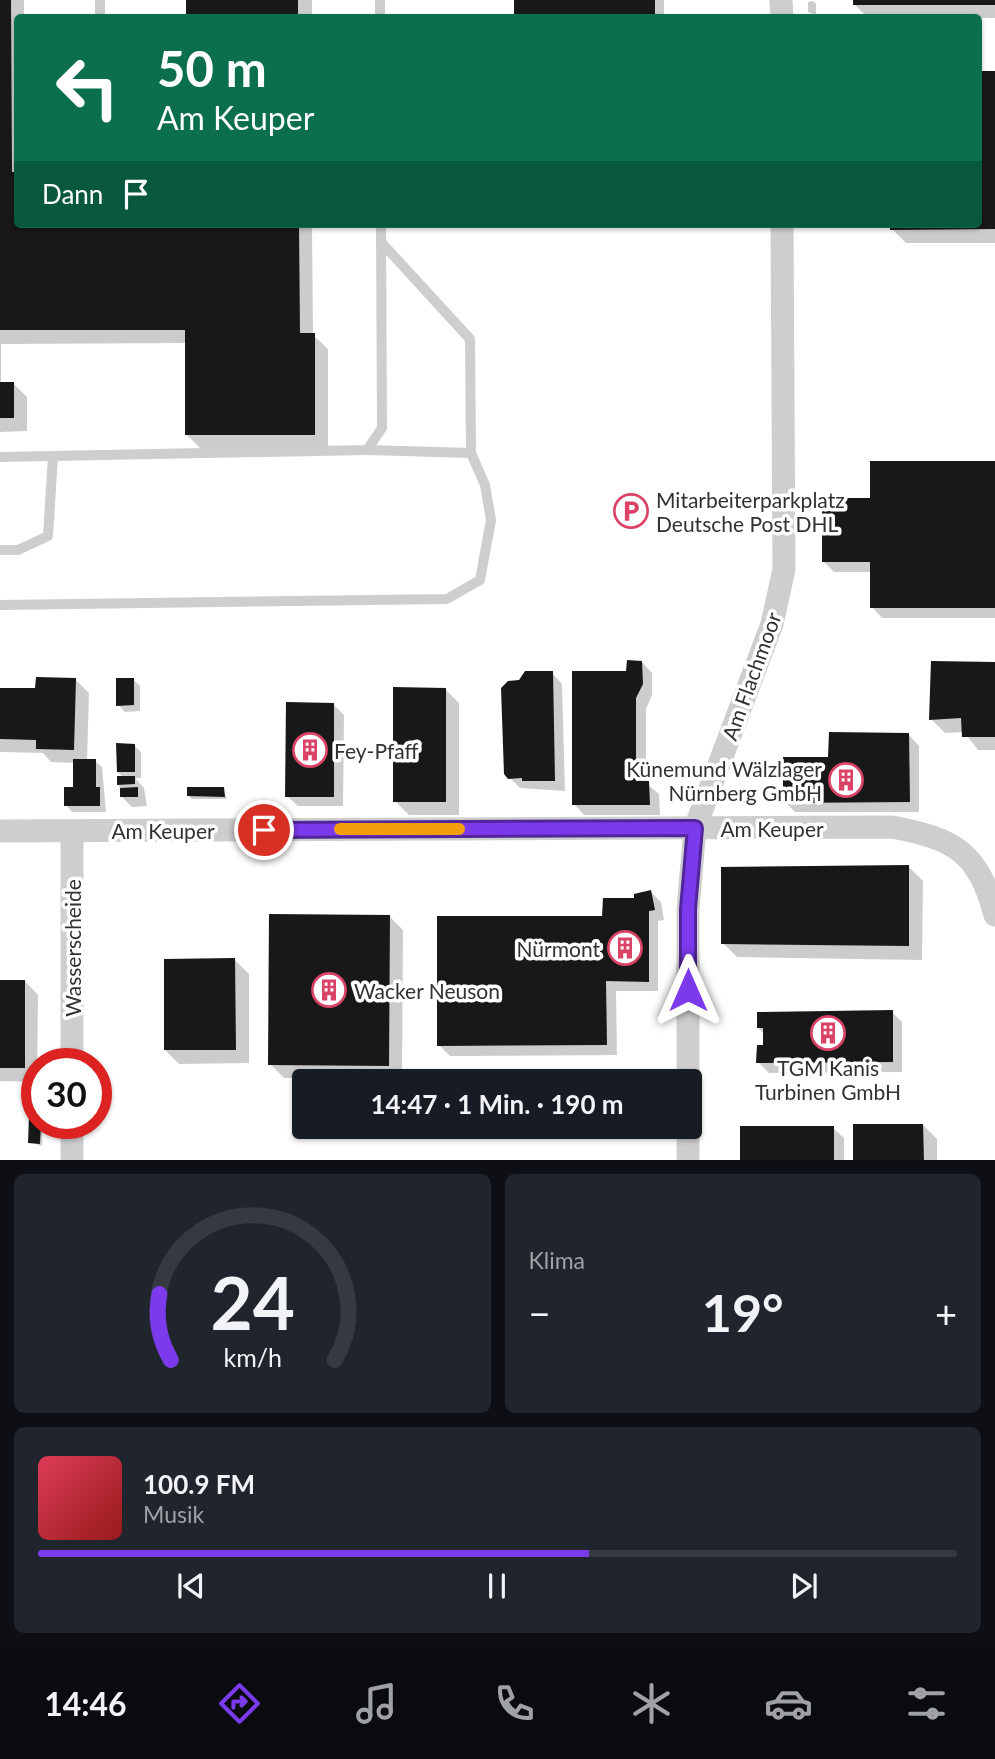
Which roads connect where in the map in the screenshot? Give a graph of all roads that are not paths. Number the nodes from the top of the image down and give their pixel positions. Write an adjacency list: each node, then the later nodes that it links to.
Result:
1 (381, 228): 3 (lane)
2 (782, 228): 10 (street, Am Flachmoor)
3 (381, 242): 4 (lane); 5 (lane)
4 (367, 450): 5 (lane); 6 (lane)
5 (471, 453): 9 (lane)
6 (53, 456): 7 (lane); 8 (lane)
7 (0, 457)
8 (0, 550)
9 (0, 605)
10 (695, 828): 12 (street, Am Keuper); 13 (street, Am Keuper); 15 (street, Am Flachmoor)
11 (0, 831): 12 (street, Am Keuper)
12 (72, 832): 14 (street, Wasserscheide)
13 (995, 915)
14 (72, 1048)
15 (688, 1069)
16 (72, 1139): 18 (street)
17 (688, 1139): 19 (street)
18 (72, 1160)
19 (688, 1160)

